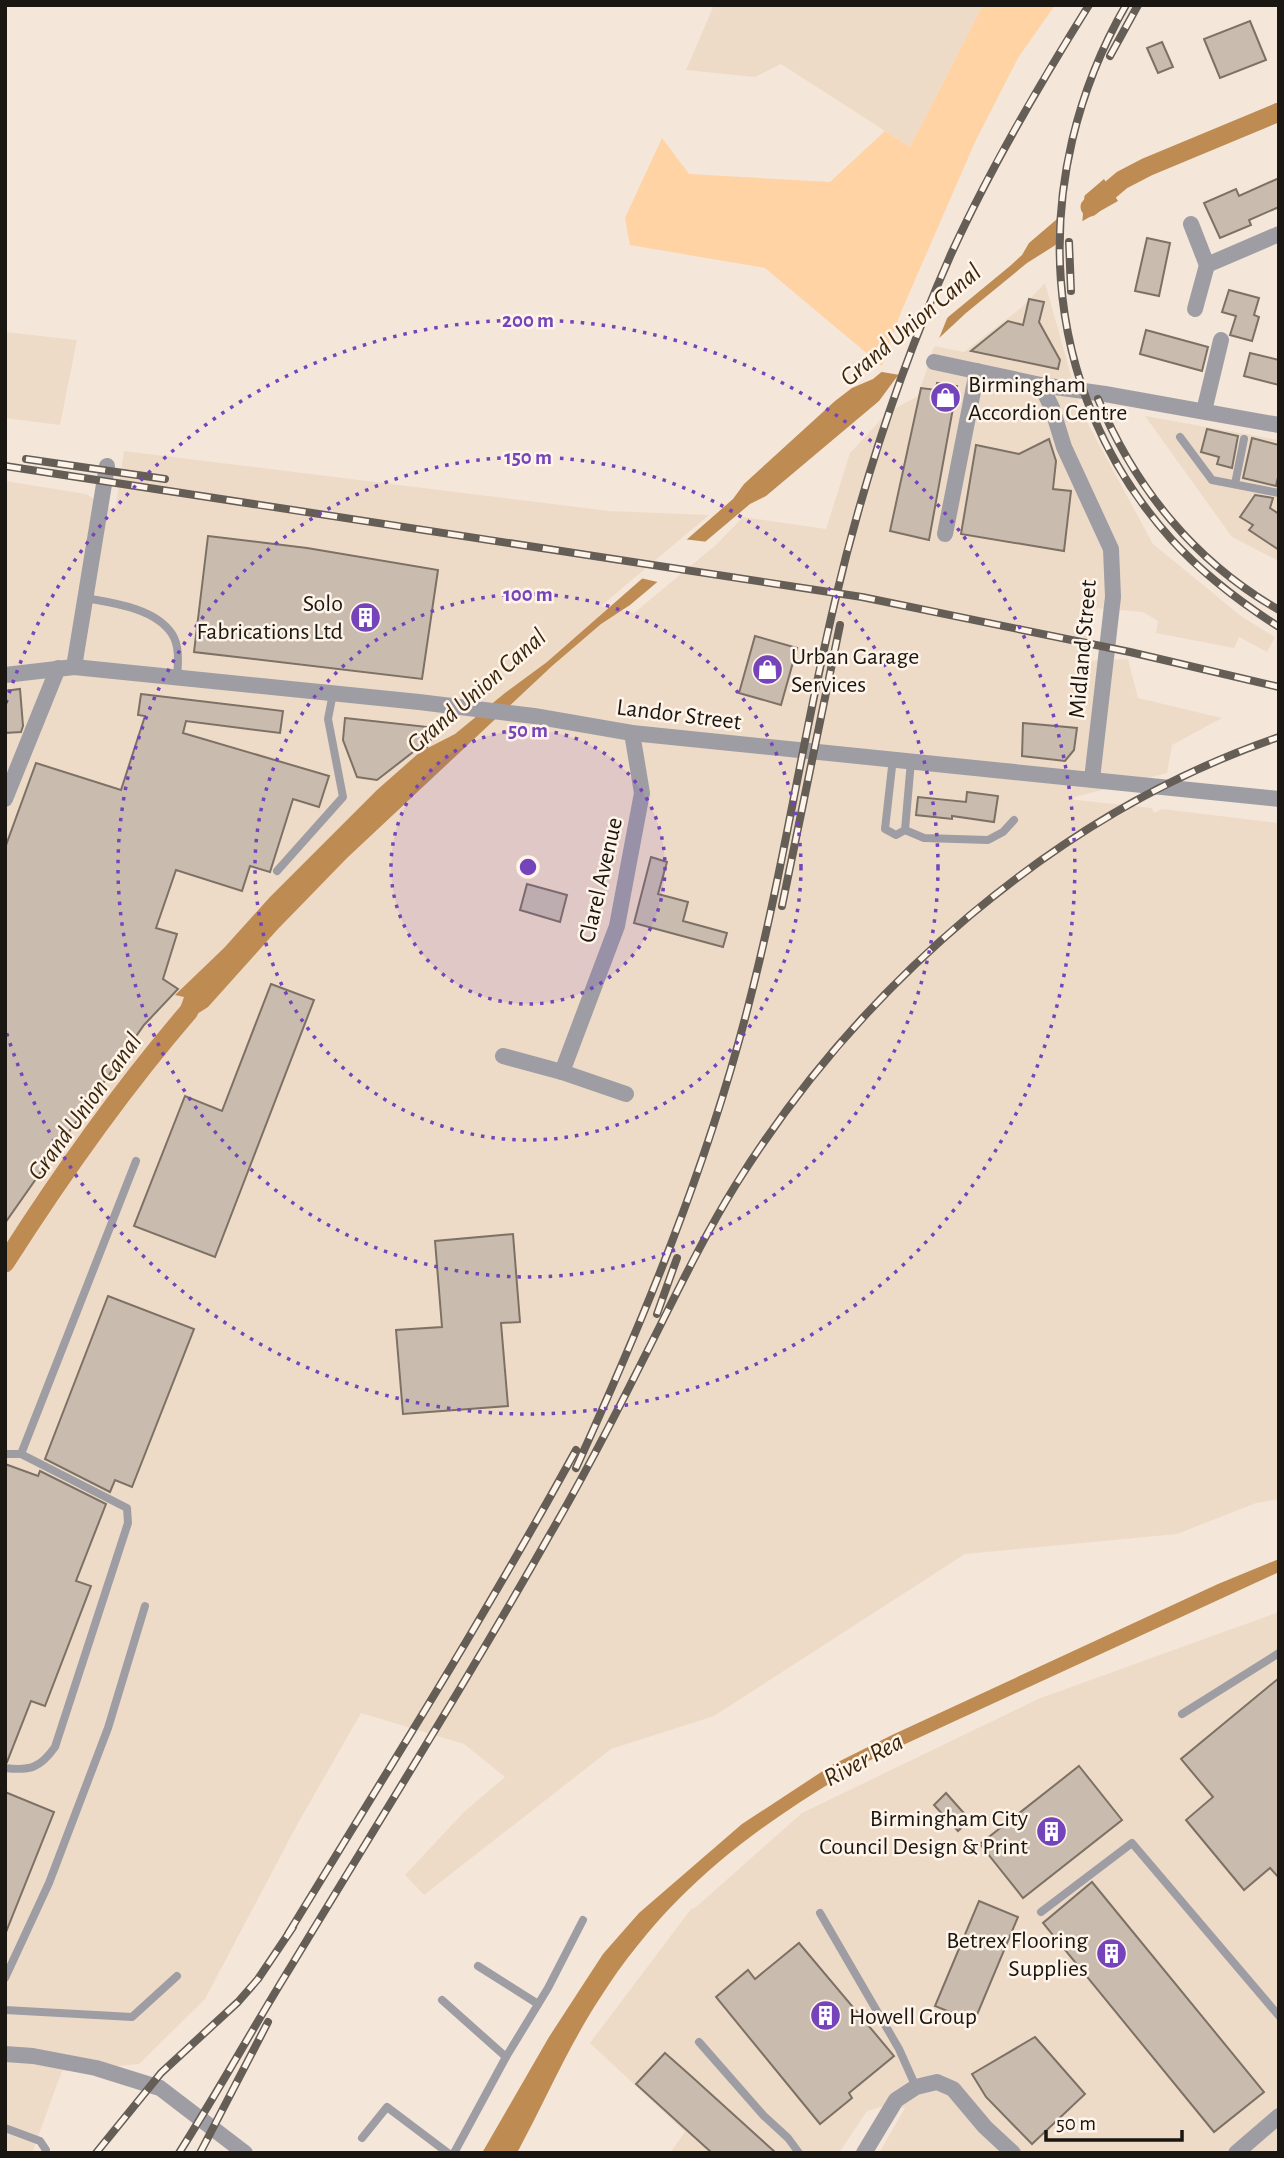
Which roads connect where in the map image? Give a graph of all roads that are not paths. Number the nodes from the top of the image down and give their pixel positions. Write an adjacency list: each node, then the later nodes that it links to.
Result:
1 (1191, 223): 3 (street)
2 (1279, 234): 3 (street)
3 (1207, 265): 4 (street)
4 (1195, 309)
5 (1221, 340): 9 (street)
6 (934, 362): 7 (street)
7 (977, 371): 8 (street); 16 (street)
8 (1041, 385): 9 (street); 25 (street, Midland Street)
9 (1204, 411): 10 (street)
10 (1279, 425)
11 (1180, 437): 14 (lane)
12 (1244, 439): 14 (lane)
13 (107, 466): 17 (street)
14 (1235, 484): 15 (lane)
15 (1279, 493)
16 (945, 534)
17 (85, 598): 18 (street); 20 (lane)
18 (66, 668): 19 (street, Landor Street); 20 (street, Landor Street); 26 (street)
19 (5, 675)
20 (177, 678): 21 (street, Landor Street)
21 (333, 693): 22 (street, Landor Street); 30 (lane)
22 (632, 733): 23 (street, Landor Street); 32 (street, Clarel Avenue)
23 (893, 758): 24 (street, Landor Street); 29 (lane)
24 (911, 761): 25 (street, Landor Street); 29 (lane)
25 (1092, 779): 27 (street, Landor Street)
26 (5, 799)
27 (1279, 799)
28 (1014, 820): 29 (lane)
29 (905, 830)
30 (277, 871)
31 (503, 1056): 32 (street)
32 (562, 1072): 33 (street)
33 (625, 1094)
34 (136, 1161): 36 (lane)
35 (5, 1454): 36 (lane)
36 (21, 1454): 40 (lane)
37 (145, 1606): 46 (lane)
38 (1279, 1653): 39 (lane)
39 (1182, 1714)
40 (5, 1768)
41 (1041, 1912): 50 (lane)
42 (820, 1913): 54 (lane)
43 (583, 1920): 48 (lane)
44 (478, 1965): 48 (lane)
45 (177, 1976): 49 (lane)
46 (5, 1978)
47 (442, 2000): 53 (lane)
48 (538, 2004): 53 (lane)
49 (5, 2010)
50 (1279, 2016)
51 (699, 2042): 62 (lane)
52 (5, 2054): 59 (street)
53 (506, 2057): 61 (lane)
54 (916, 2087): 63 (street); 64 (street)
55 (1279, 2116): 65 (street)
56 (5, 2128): 58 (lane)
57 (362, 2138): 60 (lane)
58 (45, 2153)
59 (245, 2153)
60 (448, 2153)
61 (454, 2153)
62 (799, 2153)
63 (864, 2153)
64 (1013, 2153)
65 (1236, 2153)

